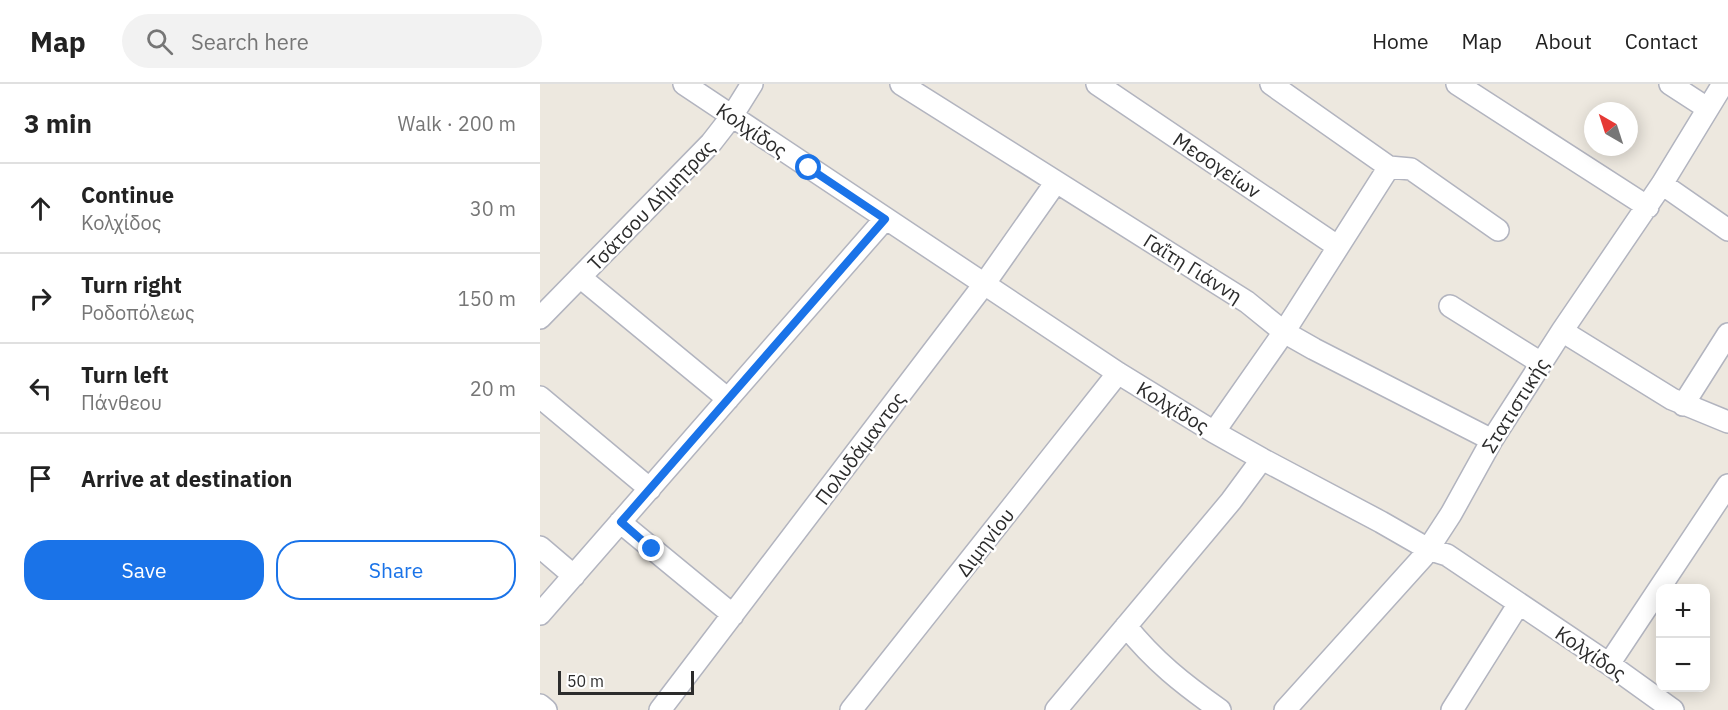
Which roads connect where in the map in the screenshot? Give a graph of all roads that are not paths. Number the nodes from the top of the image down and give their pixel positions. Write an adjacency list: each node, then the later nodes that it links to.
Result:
1 (684, 84): 10 (street, Κολχίδος)
2 (752, 84): 10 (street, Τσάτσου Δήμητρας)
3 (901, 84): 12 (street, Γαΐτη Γιάννη)
4 (1097, 84): 18 (street, Μεσογείων)
5 (1271, 84): 11 (street)
6 (1457, 84): 14 (street)
7 (1670, 84): 9 (street)
8 (1723, 84): 9 (street, Στατιστικής)
9 (1707, 108): 13 (street, Στατιστικής)
10 (732, 116): 15 (street, Κολχίδος); 19 (street, Τσάτσου Δήμητρας)
11 (1389, 167): 16 (street); 18 (street)
12 (1056, 182): 20 (street, Πολυδάμαντος); 24 (street, Γαΐτη Γιάννη)
13 (1662, 184): 14 (street, Στατιστικής); 17 (street)
14 (1647, 207): 23 (street, Στατιστικής)
15 (885, 219): 20 (street, Κολχίδος); 29 (street)
16 (1498, 230)
17 (1728, 230)
18 (1337, 246): 24 (street)
19 (580, 277): 22 (street, Τσάτσου Δήμητρας); 29 (street)
20 (985, 283): 27 (street, Κολχίδος); 43 (street, Πολυδάμαντος)
21 (1450, 306): 26 (street)
22 (540, 318)
23 (1562, 331): 26 (street, Στατιστικής); 30 (street)
24 (1284, 332): 32 (street); 33 (street, Γαΐτη Γιάννη)
25 (1728, 334): 30 (street)
26 (1541, 363): 33 (street, Στατιστικής)
27 (1118, 373): 32 (street, Κολχίδος); 50 (street, Διμηνίου)
28 (540, 397): 36 (street)
29 (728, 399): 36 (street)
30 (1683, 405): 31 (street)
31 (1728, 422)
32 (1214, 432): 34 (street, Κολχίδος)
33 (1492, 440): 39 (street, Στατιστικής)
34 (1262, 459): 39 (street, Κολχίδος); 44 (street)
35 (1728, 486): 45 (street)
36 (650, 489): 37 (street)
37 (621, 522): 40 (street); 43 (street)
38 (540, 547): 40 (street)
39 (1428, 549): 41 (street, Κολχίδος); 53 (street, Στατιστικής)
40 (574, 576): 42 (street)
41 (1518, 605): 45 (street, Κολχίδος); 47 (street)
42 (540, 614)
43 (733, 615): 49 (street, Πολυδάμαντος)
44 (1126, 626): 51 (street); 52 (street)
45 (1609, 664): 54 (street, Κολχίδος)
46 (540, 705): 48 (street)
47 (1454, 709)
48 (546, 710)
49 (660, 710)
50 (851, 710)
51 (1056, 710)
52 (1220, 710)
53 (1285, 710)
54 (1673, 710)

